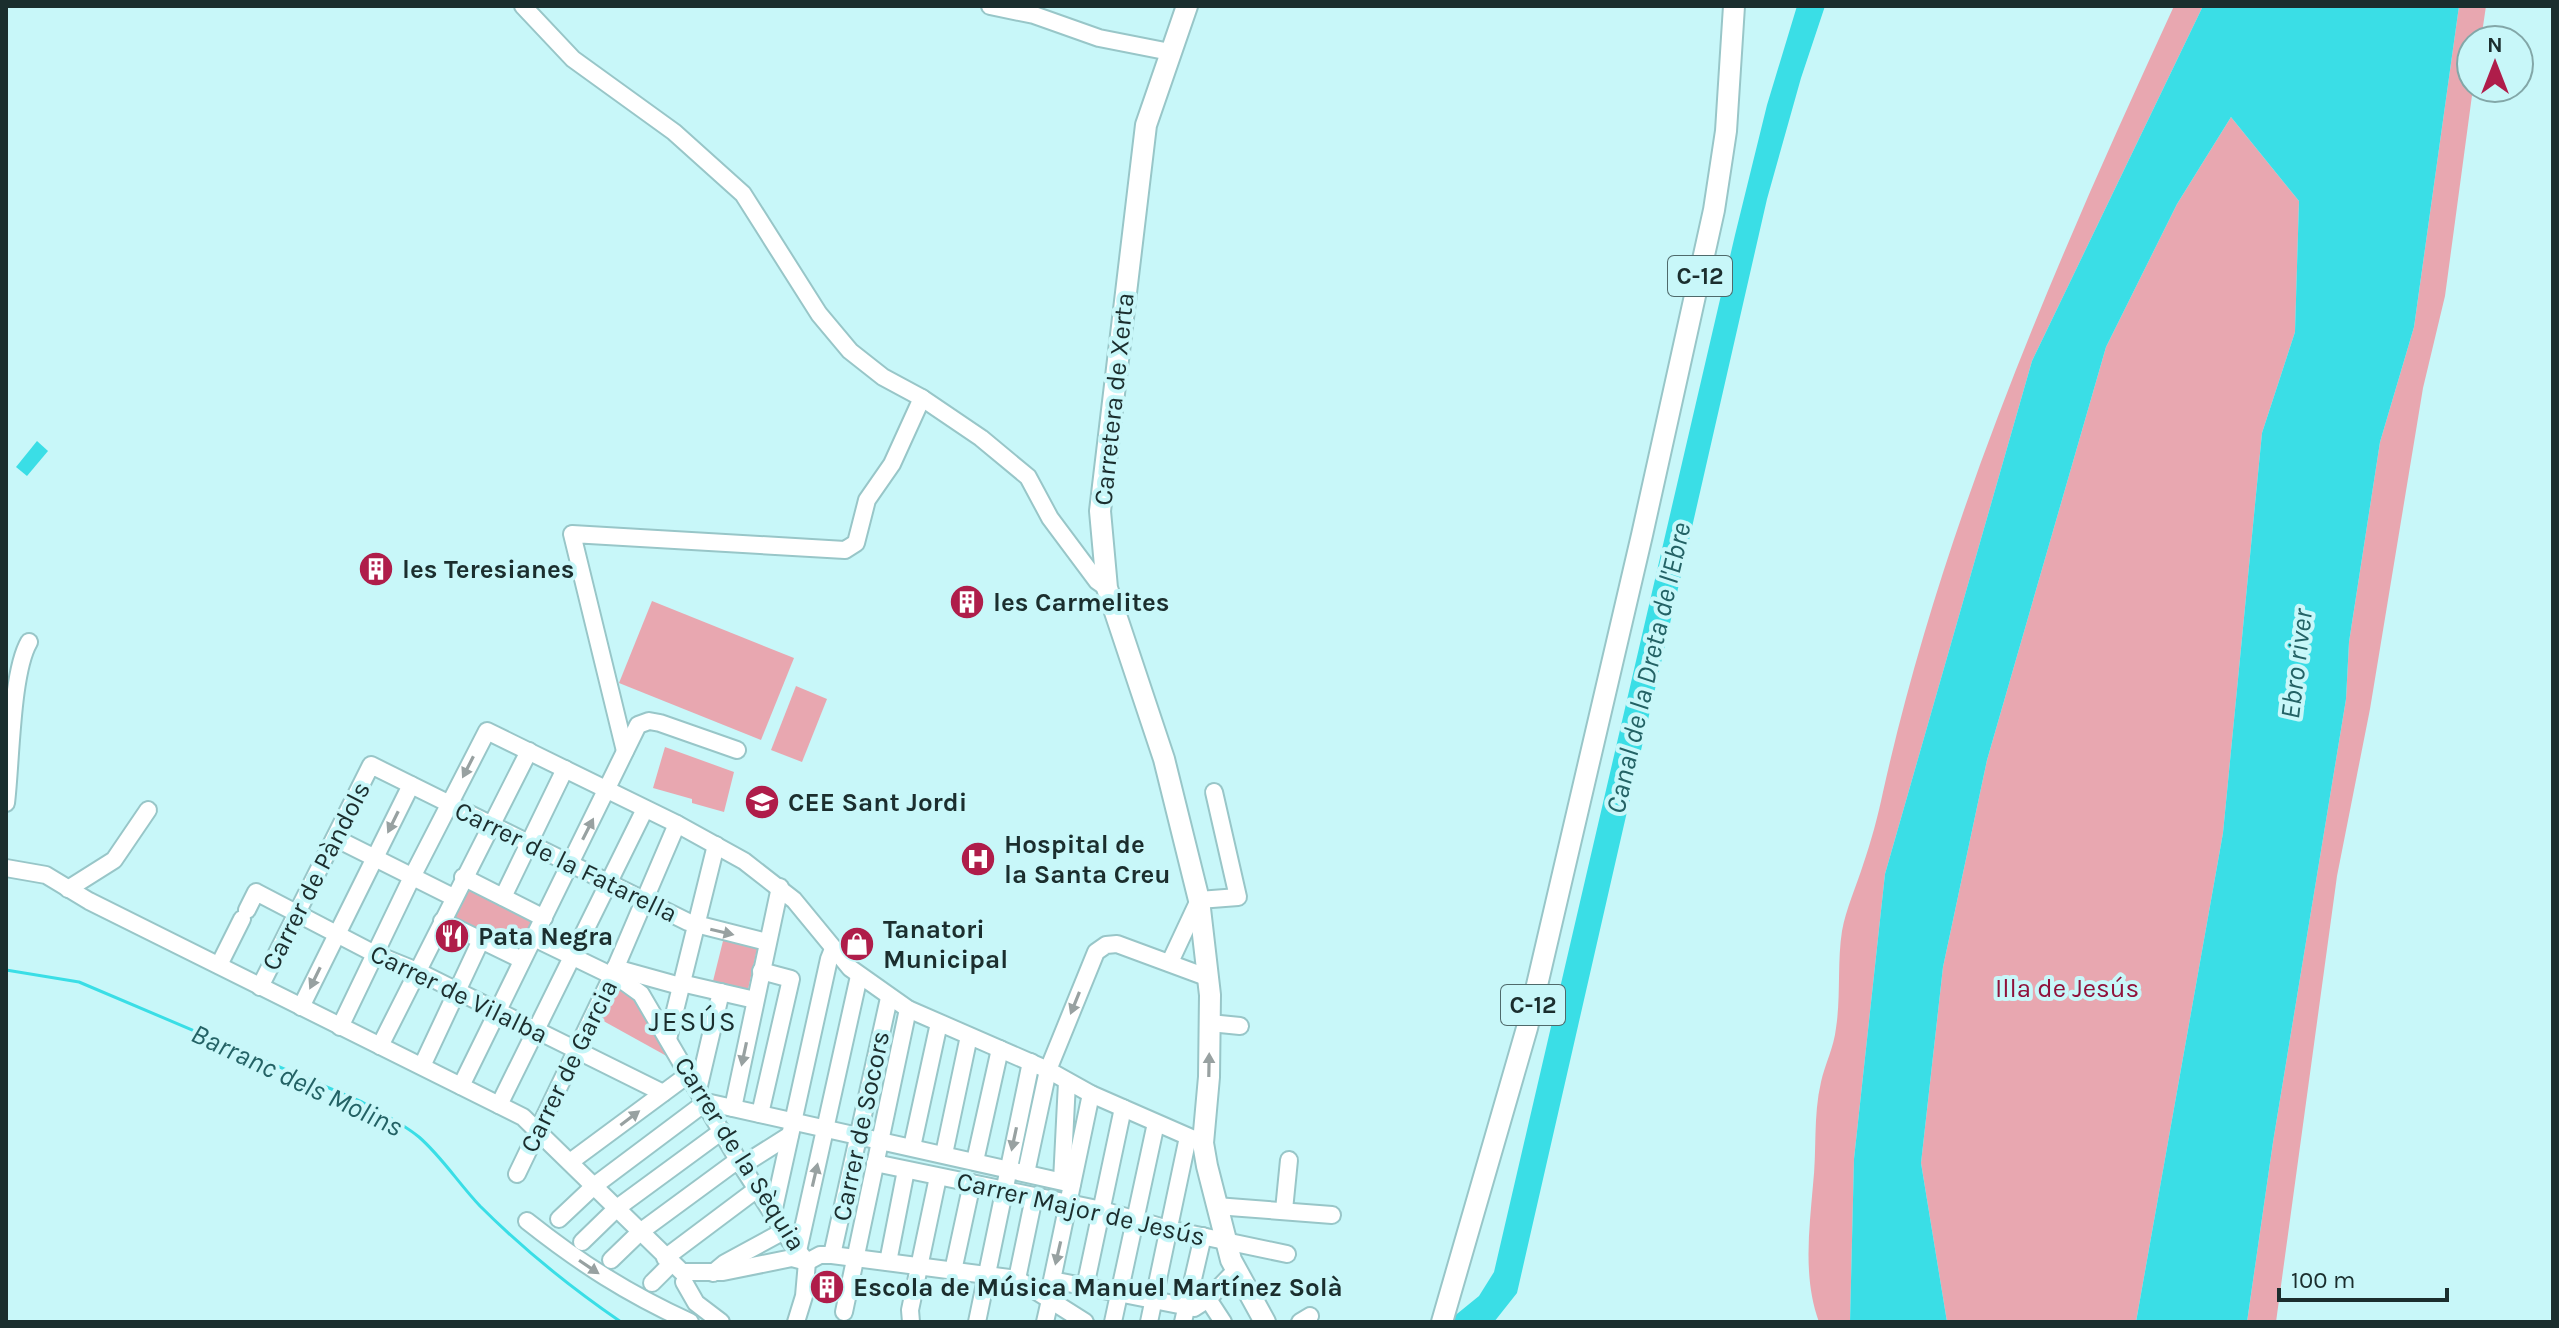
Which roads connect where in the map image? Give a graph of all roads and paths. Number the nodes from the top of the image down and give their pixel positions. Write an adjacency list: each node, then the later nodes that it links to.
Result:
1 (523, 6): 6 (street)
2 (990, 6): 5 (street)
3 (1187, 6): 5 (main road, Carretera de Xerta)
4 (1734, 6): 153 (main road, C-12)
5 (1170, 52): 7 (main road, Carretera de Xerta)
6 (922, 398): 7 (street); 11 (street)
7 (1107, 588): 37 (main road, Carretera de Xerta)
8 (29, 642): 17 (street)
9 (737, 750): 11 (street)
10 (529, 751): 13 (street); 18 (street, one-way to 18); 22 (street)
11 (625, 751): 15 (street)
12 (371, 765): 14 (street, Carrer de la Fatarella); 23 (street, Carrer de Pàndols)
13 (565, 769): 15 (street); 24 (street)
14 (411, 785): 18 (street, Carrer de la Fatarella); 26 (street, one-way to 26)
15 (607, 790): 19 (street); 27 (street, one-way to 15)
16 (1214, 792): 37 (street)
17 (6, 803)
18 (449, 804): 22 (street, Carrer de la Fatarella); 29 (street)
19 (645, 809): 21 (street); 31 (street)
20 (148, 810): 33 (street)
21 (677, 824): 25 (street); 36 (street, Carrer de Garcia)
22 (491, 825): 24 (street, Carrer de la Fatarella); 30 (street)
23 (335, 838): 26 (street); 38 (street, Carrer de Pàndols)
24 (529, 844): 27 (street, Carrer de la Fatarella); 35 (street)
25 (716, 845): 32 (street); 41 (street)
26 (375, 858): 29 (street); 42 (street)
27 (570, 864): 31 (street, Carrer de la Fatarella); 39 (street)
28 (6, 868): 33 (street)
29 (412, 877): 34 (street); 47 (street)
30 (463, 877): 34 (street); 35 (street)
31 (608, 883): 36 (street, Carrer de la Fatarella); 48 (street)
32 (780, 887): 45 (street); 46 (street)
33 (68, 889): 51 (street)
34 (453, 897): 40 (street)
35 (503, 897): 39 (street)
36 (644, 900): 41 (street, Carrer de la Fatarella); 54 (street, Carrer de Garcia)
37 (1199, 900): 50 (street); 56 (main road, Carretera de Xerta)
38 (298, 912): 42 (street, Carrer de Vilalba); 51 (street, Carrer de Vilalba); 58 (street, Carrer de Pàndols)
39 (544, 918): 43 (street)
40 (442, 921): 44 (street); 52 (street)
41 (695, 925): 45 (street, Carrer de la Fatarella, one-way to 45); 57 (street)
42 (338, 933): 47 (street, Carrer de Vilalba); 63 (street, one-way to 63)
43 (534, 938): 48 (street); 49 (street)
44 (481, 940): 49 (street); 59 (street)
45 (767, 942): 53 (street)
46 (836, 952): 55 (street); 91 (street)
47 (375, 954): 52 (street, Carrer de Vilalba); 69 (street)
48 (573, 956): 54 (street); 70 (street)
49 (522, 960): 65 (street)
50 (1170, 962): 56 (street); 78 (street, one-way to 78)
51 (219, 965): 58 (street)
52 (417, 971): 59 (street, Carrer de Vilalba); 73 (street)
53 (761, 971): 62 (street); 88 (street)
54 (614, 972): 57 (street); 72 (street, Carrer de la Sèquia); 75 (street, Carrer de Garcia)
55 (859, 976): 61 (street); 90 (street)
56 (1209, 978): 67 (main road, Carretera de Xerta)
57 (680, 984): 60 (street); 72 (street)
58 (260, 987): 63 (street)
59 (457, 992): 65 (street, Carrer de Vilalba); 77 (street)
60 (721, 992): 62 (street); 84 (street)
61 (889, 998): 64 (street); 94 (street, Carrer de Socors)
62 (755, 1000): 86 (street, one-way to 86)
63 (301, 1007): 69 (street)
64 (908, 1009): 66 (street); 95 (street)
65 (496, 1012): 70 (street, Carrer de Vilalba); 81 (street)
66 (939, 1023): 71 (street); 97 (street)
67 (1210, 1023): 68 (street); 96 (main road, Carretera de Xerta, one-way to 67)
68 (1240, 1026)
69 (340, 1027): 73 (street)
70 (536, 1031): 75 (street, Carrer de Vilalba); 85 (street)
71 (969, 1036): 74 (street); 98 (street)
72 (668, 1039): 79 (street, Carrer de la Sèquia)
73 (380, 1046): 77 (street)
74 (1000, 1049): 76 (street); 100 (street)
75 (577, 1051): 82 (street, Carrer de Vilalba); 92 (street, Carrer de Garcia)
76 (1031, 1062): 78 (street); 104 (street, one-way to 104)
77 (422, 1066): 81 (street)
78 (1048, 1070): 80 (street); 106 (street)
79 (689, 1074): 82 (street); 84 (street, Carrer de la Sèquia)
80 (1067, 1082): 83 (street); 110 (street)
81 (461, 1086): 85 (street)
82 (663, 1093): 101 (street, one-way to 82)
83 (1091, 1094): 87 (street); 110 (street)
84 (702, 1096): 86 (street); 93 (street, Carrer de la Sèquia); 111 (street)
85 (499, 1105): 92 (street)
86 (733, 1108): 88 (street)
87 (1123, 1108): 89 (street); 118 (street)
88 (760, 1114): 91 (street)
89 (1156, 1123): 96 (street); 122 (street)
90 (826, 1127): 91 (street); 94 (street); 133 (street, one-way to 90)
91 (792, 1128): 102 (street); 120 (street)
92 (538, 1129): 101 (street); 107 (street, Carrer de Garcia)
93 (722, 1131): 102 (street, Carrer de la Sèquia); 117 (street)
94 (859, 1135): 95 (street); 132 (street, Carrer de Socors)
95 (880, 1140): 97 (street); 103 (street)
96 (1195, 1140): 116 (main road); 125 (street)
97 (912, 1147): 98 (street)
98 (944, 1154): 100 (street)
99 (1289, 1160): 119 (street)
100 (975, 1161): 104 (street)
101 (570, 1162): 111 (street)
102 (740, 1163): 112 (street, Carrer de la Sèquia); 127 (street)
103 (875, 1163): 105 (street, Carrer Major de Jesús); 134 (street)
104 (1008, 1169): 106 (street); 113 (street)
105 (906, 1170): 108 (street, Carrer Major de Jesús); 137 (street)
106 (1026, 1173): 110 (street)
107 (517, 1174)
108 (938, 1177): 109 (street, Carrer Major de Jesús); 138 (street)
109 (972, 1183): 113 (street, Carrer Major de Jesús); 139 (street)
110 (1067, 1183): 115 (street)
111 (594, 1186): 117 (street); 123 (street)
112 (757, 1189): 120 (street, Carrer de la Sèquia); 136 (street)
113 (1004, 1190): 114 (street, Carrer Major de Jesús); 142 (street)
114 (1034, 1197): 115 (street, Carrer Major de Jesús); 143 (street)
115 (1069, 1203): 118 (street, Carrer Major de Jesús); 146 (street, one-way to 146)
116 (1216, 1206): 119 (street); 130 (main road)
117 (617, 1208): 127 (street); 129 (street)
118 (1102, 1210): 122 (street, Carrer Major de Jesús); 146 (street)
119 (1284, 1210): 121 (street)
120 (773, 1213): 126 (street, Carrer de la Sèquia)
121 (1332, 1215)
122 (1134, 1217): 125 (street, Carrer Major de Jesús); 147 (street)
123 (559, 1219)
124 (527, 1221): 154 (street, one-way to 154)
125 (1168, 1229): 128 (street, Carrer Major de Jesús); 150 (street)
126 (784, 1231): 133 (street, Carrer de la Sèquia); 141 (street)
127 (640, 1232): 135 (street); 136 (street)
128 (1203, 1236): 130 (street, Carrer Major de Jesús); 152 (street)
129 (582, 1242)
130 (1225, 1242): 131 (street, Carrer Major de Jesús); 140 (main road)
131 (1287, 1254)
132 (832, 1255): 133 (street); 134 (street)
133 (802, 1256): 141 (street); 156 (street)
134 (856, 1258): 137 (street); 151 (street)
135 (611, 1260)
136 (668, 1261): 141 (street); 145 (street)
137 (888, 1262): 138 (street)
138 (920, 1266): 139 (street); 157 (street)
139 (953, 1271): 142 (street)
140 (1235, 1271): 148 (street); 164 (main road)
141 (712, 1273)
142 (985, 1276): 143 (street); 158 (street)
143 (1017, 1279): 149 (street)
144 (684, 1282): 155 (street)
145 (652, 1283)
146 (1085, 1287): 147 (street)
147 (1119, 1293): 150 (street); 161 (street)
148 (1208, 1299): 152 (street); 163 (street)
149 (1050, 1300): 159 (street); 160 (street)
150 (1153, 1300): 152 (street); 162 (street)
151 (844, 1312)
152 (1185, 1314)
153 (1444, 1318)
154 (688, 1322)
155 (721, 1322)
156 (796, 1322)
157 (911, 1322)
158 (977, 1322)
159 (1045, 1322)
160 (1085, 1322)
161 (1113, 1322)
162 (1149, 1322)
163 (1223, 1322)
164 (1265, 1322)

